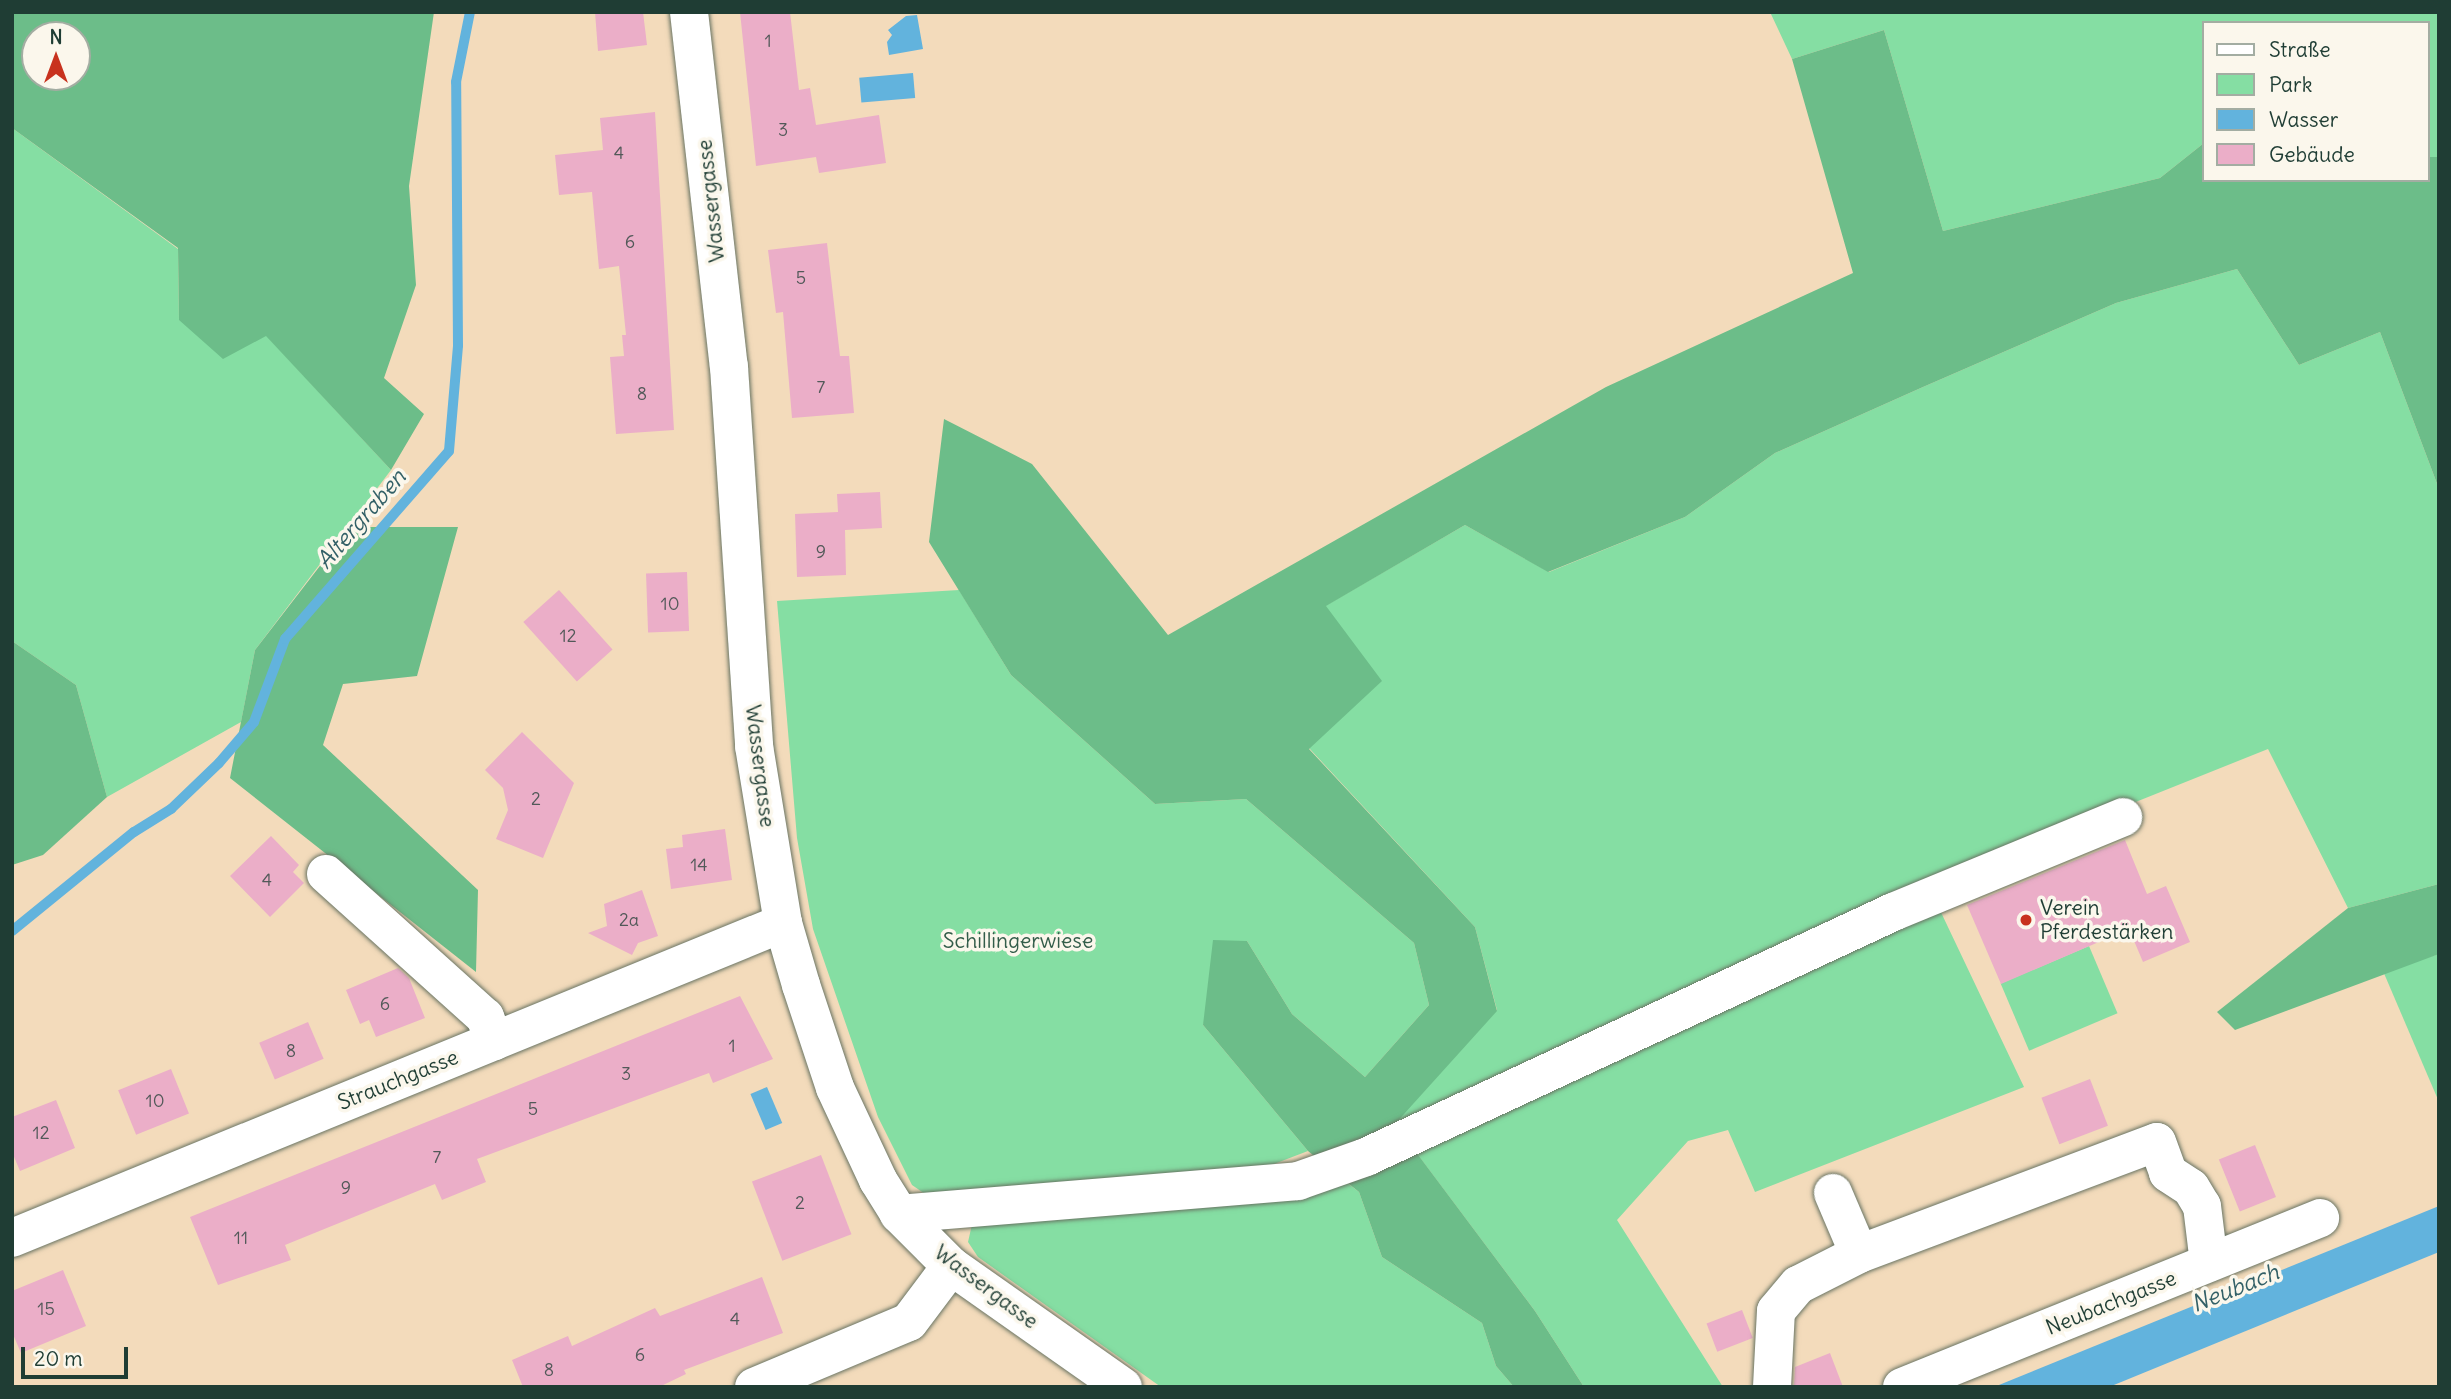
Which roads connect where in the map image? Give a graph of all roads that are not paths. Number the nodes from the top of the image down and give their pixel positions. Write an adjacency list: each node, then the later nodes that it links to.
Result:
1 (689, 12): 4 (street, Wassergasse)
2 (2123, 817): 7 (street)
3 (326, 874): 5 (street)
4 (783, 923): 5 (street, Strauchgasse); 7 (street, Wassergasse)
5 (494, 1041): 9 (street, Strauchgasse)
6 (1833, 1193): 10 (street)
7 (899, 1214): 12 (street, Wassergasse)
8 (2320, 1218): 11 (street, Neubachgasse)
9 (12, 1238)
10 (1859, 1254): 11 (street); 15 (street)
11 (2209, 1263): 16 (street, Neubachgasse)
12 (951, 1266): 13 (street); 14 (street, Wassergasse)
13 (754, 1387)
14 (1123, 1387)
15 (1772, 1387)
16 (1902, 1387)

